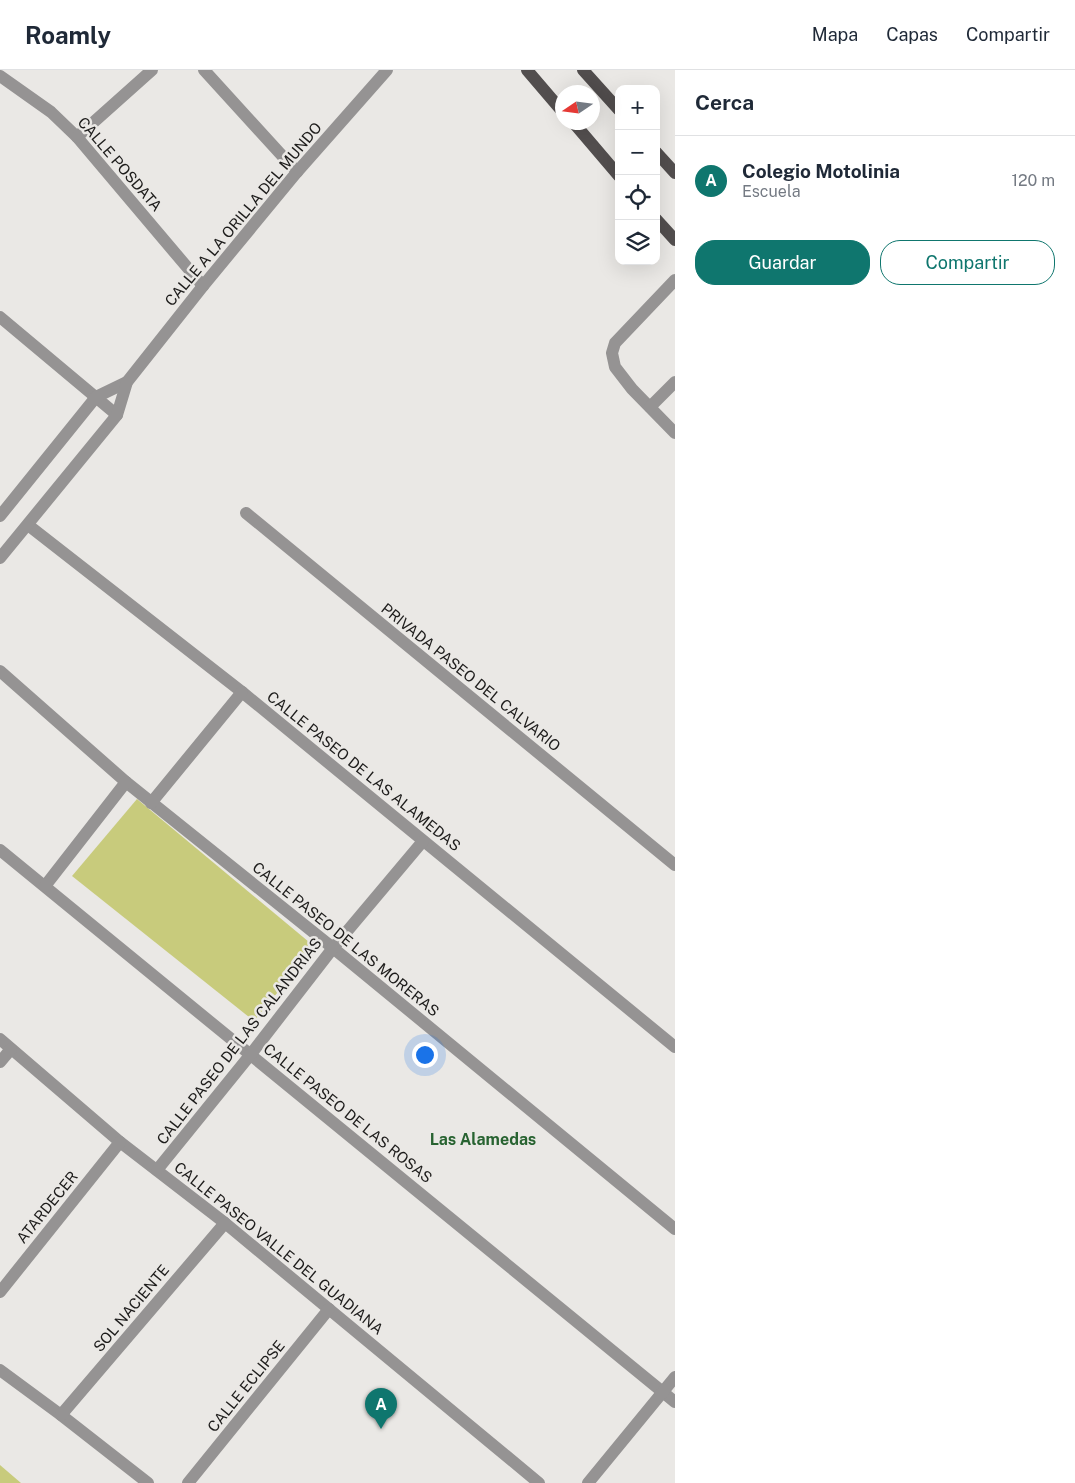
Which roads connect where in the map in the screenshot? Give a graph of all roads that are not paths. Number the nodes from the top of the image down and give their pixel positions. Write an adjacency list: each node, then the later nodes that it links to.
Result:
1 (152, 70): 10 (street)
2 (204, 70): 12 (street)
3 (387, 70): 12 (street, CALLE A LA ORILLA DEL MUNDO)
4 (527, 70): 7 (main road)
5 (583, 70): 8 (main road)
6 (0, 76): 10 (street, CALLE POSDATA)
7 (555, 103)
8 (615, 106)
9 (580, 130): 14 (main road)
10 (77, 137): 18 (street, CALLE POSDATA)
11 (660, 156): 13 (main road)
12 (297, 172): 18 (street, CALLE A LA ORILLA DEL MUNDO)
13 (675, 172)
14 (618, 175)
15 (657, 220): 16 (main road)
16 (675, 240)
17 (675, 280): 23 (street)
18 (203, 286): 20 (street, CALLE A LA ORILLA DEL MUNDO)
19 (0, 317): 22 (street)
20 (127, 382): 22 (street, CALLE A LA ORILLA DEL MUNDO); 24 (street, CALLE A LA ORILLA DEL MUNDO)
21 (675, 382): 23 (street)
22 (96, 397): 24 (street); 27 (street)
23 (650, 407): 25 (street)
24 (116, 414): 28 (street, CALLE A LA ORILLA DEL MUNDO)
25 (675, 433)
26 (246, 514): 36 (street, PRIVADA PASEO DEL CALVARIO)
27 (0, 516)
28 (28, 525): 29 (street, CALLE A LA ORILLA DEL MUNDO); 31 (street, CALLE PASEO DE LAS ALAMEDAS)
29 (0, 558)
30 (0, 671): 32 (street, CALLE PASEO DE LAS MORERAS)
31 (242, 692): 33 (street); 34 (street, CALLE PASEO DE LAS ALAMEDAS)
32 (126, 782): 33 (street, CALLE PASEO DE LAS MORERAS); 37 (street)
33 (152, 804): 38 (street, CALLE PASEO DE LAS MORERAS)
34 (424, 841): 38 (street, CALLE PASEO DE LAS CALANDRIAS); 40 (street, CALLE PASEO DE LAS ALAMEDAS)
35 (0, 850): 37 (street, CALLE PASEO DE LAS ROSAS)
36 (675, 865)
37 (45, 886): 42 (street, CALLE PASEO DE LAS ROSAS)
38 (333, 948): 42 (street, CALLE PASEO DE LAS CALANDRIAS); 47 (street, CALLE PASEO DE LAS MORERAS)
39 (0, 1039): 41 (street, CALLE PASEO VALLE DEL GUADIANA)
40 (675, 1047)
41 (11, 1049): 43 (street); 44 (street, CALLE PASEO VALLE DEL GUADIANA)
42 (251, 1054): 45 (street, CALLE PASEO DE LAS CALANDRIAS); 52 (street, CALLE PASEO DE LAS ROSAS)
43 (0, 1062)
44 (120, 1142): 45 (street, CALLE PASEO VALLE DEL GUADIANA); 48 (street, ATARDECER)
45 (157, 1170): 46 (street, CALLE PASEO VALLE DEL GUADIANA)
46 (225, 1223): 49 (street, CALLE PASEO VALLE DEL GUADIANA); 54 (street, SOL NACIENTE)
47 (675, 1229)
48 (0, 1292)
49 (329, 1309): 56 (street, CALLE ECLIPSE); 57 (street, CALLE PASEO VALLE DEL GUADIANA)
50 (0, 1370): 54 (street)
51 (675, 1377): 52 (street)
52 (663, 1392): 53 (street, CALLE PASEO DE LAS ROSAS); 58 (street)
53 (675, 1402)
54 (61, 1415): 55 (street)
55 (148, 1483)
56 (188, 1483)
57 (539, 1483)
58 (588, 1483)

